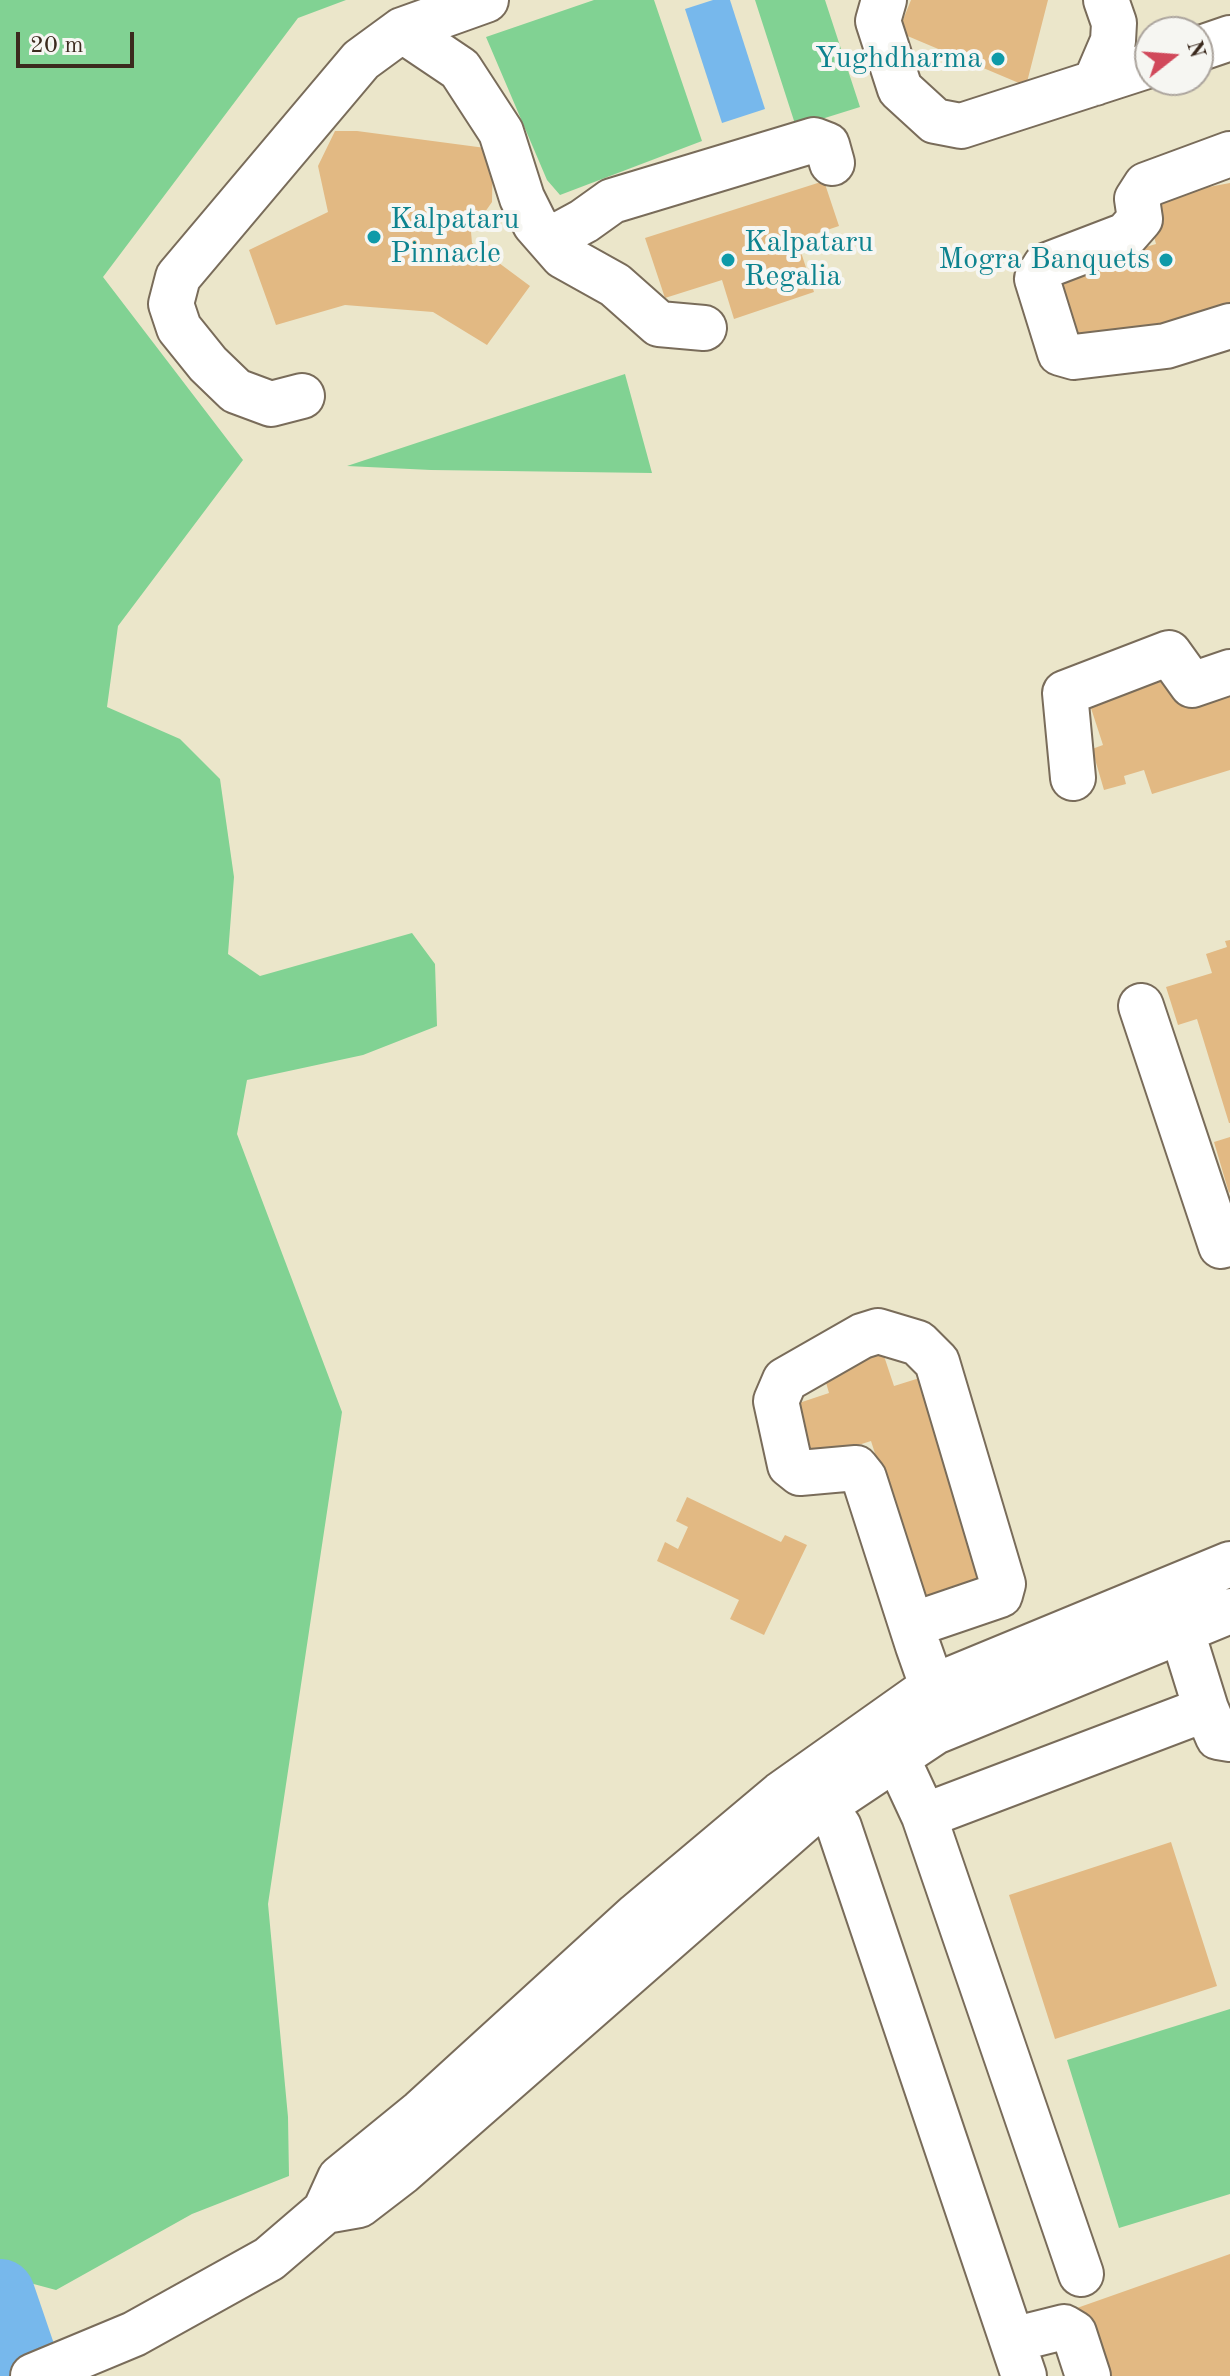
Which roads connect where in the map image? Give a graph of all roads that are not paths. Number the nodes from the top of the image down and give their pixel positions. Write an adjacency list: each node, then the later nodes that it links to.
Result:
1 (486, 0): 4 (street)
2 (884, 0): 6 (street)
3 (1106, 0): 6 (street)
4 (402, 30): 9 (street); 12 (street)
5 (1134, 70): 6 (street)
6 (1095, 83)
7 (1230, 154): 10 (street)
8 (832, 163): 9 (street)
9 (549, 240): 11 (street)
10 (1230, 326)
11 (704, 328)
12 (302, 396)
13 (1230, 672): 14 (street)
14 (1073, 778)
15 (1141, 1006): 16 (street)
16 (1230, 1243)
17 (1230, 1564): 18 (street)
18 (1175, 1609): 19 (street); 21 (street); 22 (street)
19 (1230, 1611)
20 (912, 1625): 20 (street); 21 (street)
21 (940, 1707): 23 (street)
22 (1218, 1724): 25 (street)
23 (888, 1742): 24 (street); 25 (street); 26 (street)
24 (824, 1806): 26 (street); 28 (street)
25 (924, 1816): 27 (street)
26 (410, 2143): 29 (street)
27 (1081, 2274)
28 (1018, 2358): 30 (street)
29 (47, 2371)
30 (1088, 2376)

